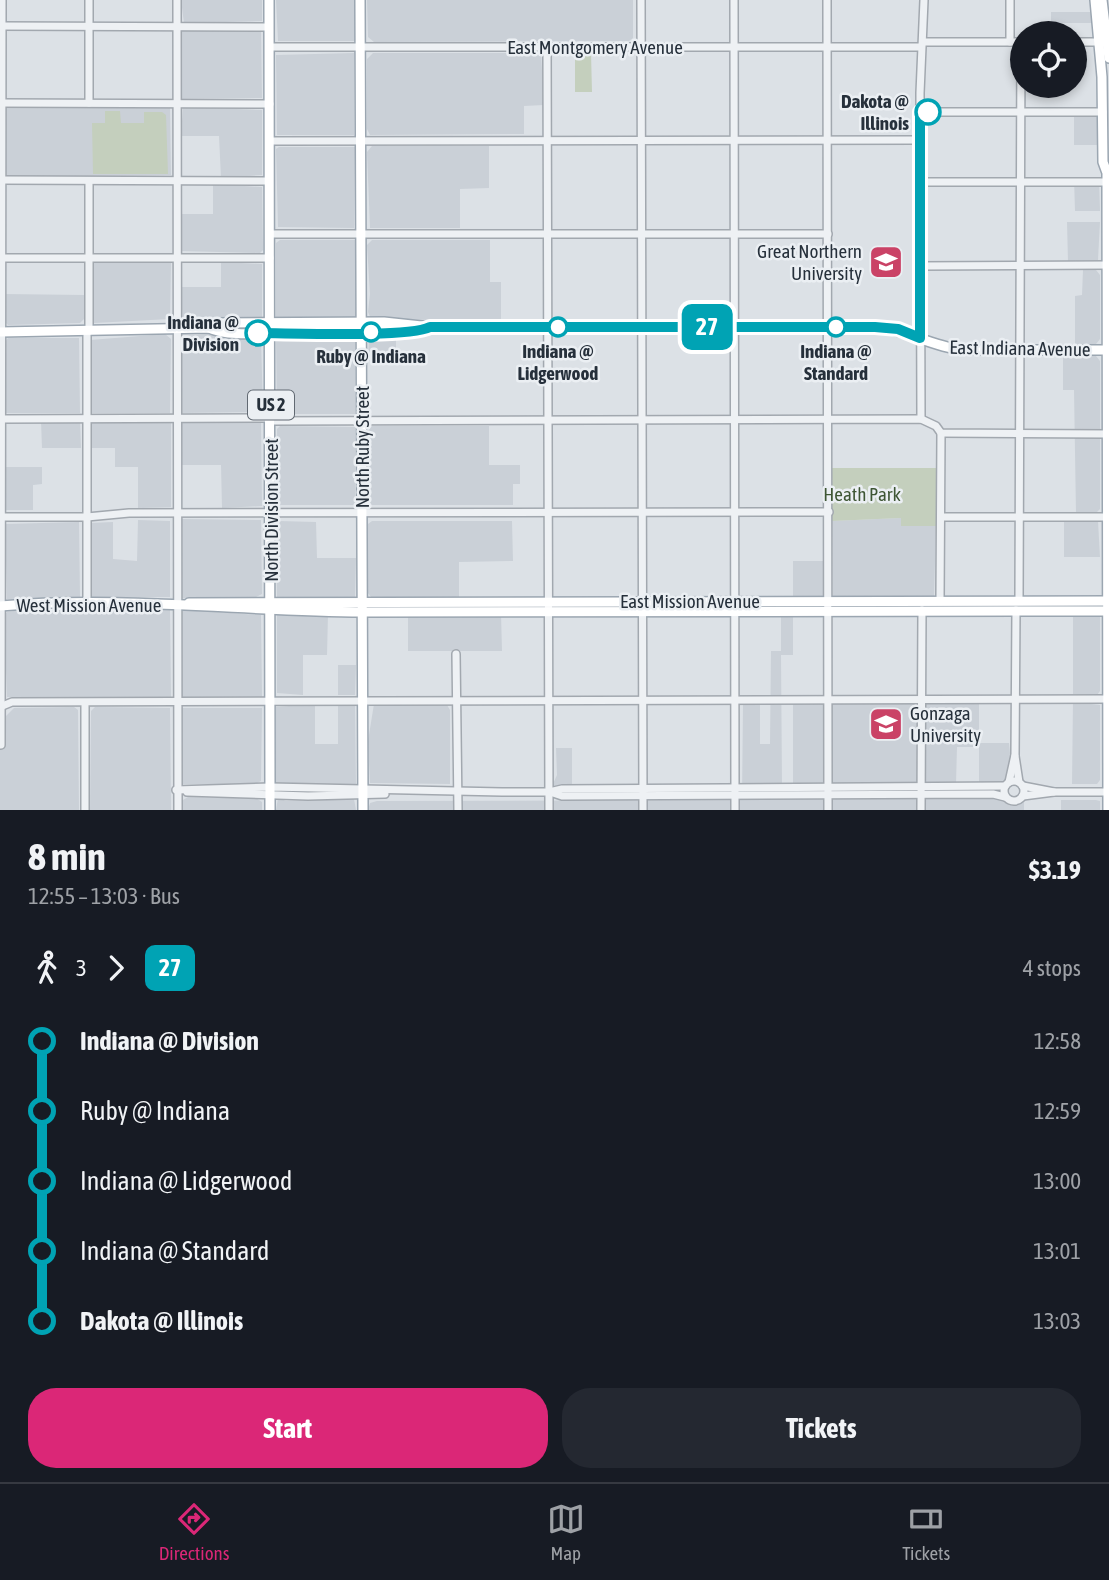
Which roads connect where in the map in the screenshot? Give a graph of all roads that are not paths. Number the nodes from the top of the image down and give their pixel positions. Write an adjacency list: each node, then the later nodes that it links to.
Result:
1 (2, 0): 14 (street)
2 (89, 0): 15 (street)
3 (177, 0): 16 (street)
4 (269, 0): 17 (main road, North Division Street / US 2)
5 (360, 0): 23 (main road, North Ruby Street)
6 (641, 0): 25 (street)
7 (734, 0): 26 (street)
8 (827, 0): 27 (street)
9 (924, 0): 21 (street)
10 (1010, 0): 13 (street)
11 (1095, 0): 20 (main road)
12 (1102, 0): 20 (main road)
13 (1010, 21)
14 (1, 26): 15 (street); 30 (street)
15 (89, 26): 16 (street); 31 (street)
16 (177, 26): 17 (street); 32 (street)
17 (269, 27): 22 (main road, North Division Street / US 2)
18 (1010, 42): 21 (street, East Montgomery Avenue)
19 (1087, 42): 20 (street)
20 (1105, 42): 28 (main road); 36 (main road)
21 (922, 44): 27 (street, East Montgomery Avenue); 34 (street)
22 (269, 47): 23 (street, East Montgomery Avenue); 33 (main road, North Division Street / US 2)
23 (362, 47): 24 (street, East Montgomery Avenue); 41 (main road, North Ruby Street)
24 (547, 47): 25 (street, East Montgomery Avenue); 42 (street)
25 (641, 47): 26 (street, East Montgomery Avenue); 43 (street)
26 (734, 47): 27 (street, East Montgomery Avenue); 37 (street)
27 (827, 47): 38 (street)
28 (1109, 58)
29 (1021, 98): 35 (street)
30 (1, 103): 31 (street); 45 (street)
31 (89, 103): 32 (street)
32 (177, 103): 33 (street); 47 (street)
33 (270, 104): 40 (main road, North Division Street / US 2)
34 (920, 112): 35 (street); 39 (street)
35 (1021, 112): 36 (street); 49 (street)
36 (1106, 112): 44 (main road)
37 (735, 140): 38 (street); 43 (street); 55 (street)
38 (828, 140): 39 (street); 56 (street)
39 (920, 140): 50 (street)
40 (269, 141): 41 (street); 48 (main road, North Division Street / US 2)
41 (361, 141): 42 (street); 52 (main road, North Ruby Street)
42 (548, 141): 43 (street); 53 (street)
43 (641, 141): 54 (street)
44 (1108, 176): 49 (street); 61 (main road)
45 (1, 180): 46 (street); 57 (street)
46 (89, 181): 47 (street); 58 (street)
47 (176, 181): 48 (street); 59 (street)
48 (269, 181): 51 (main road, North Division Street / US 2)
49 (1021, 182): 50 (street); 63 (street)
50 (920, 183): 62 (street)
51 (270, 234): 52 (street); 60 (main road, North Division Street / US 2)
52 (362, 234): 53 (street); 65 (main road, North Ruby Street)
53 (548, 234): 54 (street); 67 (street)
54 (642, 234): 55 (street); 68 (street)
55 (735, 234): 56 (street); 69 (street)
56 (828, 234): 70 (street)
57 (1, 258): 58 (street); 74 (street)
58 (89, 258): 59 (street); 73 (street)
59 (176, 258): 60 (street); 71 (street)
60 (270, 258): 64 (main road, North Division Street / US 2)
61 (1108, 265): 63 (street); 79 (main road)
62 (920, 266): 63 (street); 77 (street)
63 (1021, 266): 78 (street)
64 (270, 322): 65 (main road, East Indiana Avenue); 72 (main road, East Indiana Avenue); 76 (main road, North Division Street / US 2)
65 (362, 322): 66 (main road, East Indiana Avenue); 75 (main road, North Ruby Street)
66 (430, 327): 67 (main road, East Indiana Avenue); 75 (main road, East Indiana Avenue)
67 (548, 327): 68 (main road, East Indiana Avenue); 89 (street)
68 (642, 327): 69 (main road, East Indiana Avenue); 90 (street)
69 (735, 327): 70 (main road, East Indiana Avenue); 87 (street)
70 (829, 327): 77 (main road, East Indiana Avenue); 84 (street)
71 (176, 328): 72 (main road); 73 (main road); 82 (street)
72 (209, 328): 76 (main road, East Indiana Avenue)
73 (88, 331): 74 (main road); 81 (street)
74 (1, 332): 80 (street)
75 (362, 332): 76 (main road, East Indiana Avenue); 88 (main road, North Ruby Street)
76 (270, 333): 86 (main road, North Division Street / US 2)
77 (920, 338): 78 (main road, East Indiana Avenue); 85 (street)
78 (1021, 349): 79 (main road, East Indiana Avenue); 92 (street)
79 (1109, 350): 93 (main road)
80 (0, 412): 83 (street)
81 (87, 418): 82 (street); 83 (street); 103 (street)
82 (177, 418): 86 (street); 99 (street)
83 (1, 419): 94 (street)
84 (828, 419): 85 (street); 87 (street); 95 (street)
85 (921, 419): 91 (street)
86 (271, 420): 88 (street); 100 (main road, North Division Street / US 2)
87 (735, 420): 90 (street); 98 (street)
88 (362, 421): 89 (street); 101 (main road, North Ruby Street)
89 (548, 421): 90 (street); 96 (street)
90 (642, 421): 97 (street)
91 (941, 433): 92 (street); 104 (street)
92 (1021, 433): 93 (street); 105 (street)
93 (1108, 434): 106 (main road)
94 (0, 488): 102 (street)
95 (829, 512): 98 (street); 108 (street)
96 (549, 513): 97 (street); 101 (street); 114 (street)
97 (642, 513): 98 (street); 109 (street)
98 (736, 513): 115 (street)
99 (177, 514): 100 (street); 103 (street); 111 (street)
100 (271, 514): 101 (street); 113 (main road, North Division Street / US 2)
101 (362, 514): 119 (main road, North Ruby Street)
102 (0, 517): 103 (street); 107 (street)
103 (87, 517): 110 (street)
104 (941, 517): 105 (street); 116 (street)
105 (1021, 517): 106 (street); 117 (street)
106 (1108, 517): 118 (main road)
107 (0, 566): 112 (street)
108 (829, 600): 115 (main road, East Mission Avenue); 116 (main road, East Mission Avenue); 120 (street)
109 (642, 601): 114 (main road, East Mission Avenue); 115 (main road, East Mission Avenue); 121 (street)
110 (87, 604): 111 (main road, West Mission Avenue); 112 (main road, West Mission Avenue)
111 (177, 605): 113 (main road, West Mission Avenue); 132 (street)
112 (1, 606): 135 (street)
113 (271, 606): 119 (main road, East Mission Avenue); 133 (main road, North Division Street / US 2)
114 (549, 606): 119 (main road, East Mission Avenue); 121 (main road, East Mission Avenue); 123 (street)
115 (736, 606): 120 (main road, East Mission Avenue); 121 (main road, East Mission Avenue); 125 (street)
116 (932, 606): 117 (main road, East Mission Avenue); 120 (main road, East Mission Avenue); 127 (street)
117 (1017, 606): 118 (main road, East Mission Avenue); 118 (main road); 128 (street)
118 (1109, 606): 129 (main road)
119 (362, 607): 131 (main road, North Ruby Street)
120 (829, 611): 126 (street)
121 (642, 612): 124 (street)
122 (456, 654): 130 (street)
123 (549, 699): 124 (street); 130 (street); 145 (street)
124 (643, 699): 125 (street); 146 (street)
125 (735, 699): 126 (street); 147 (street)
126 (828, 699): 127 (street); 148 (street)
127 (921, 699): 128 (street); 149 (street)
128 (1015, 699): 129 (street); 138 (street)
129 (1109, 699): 151 (main road)
130 (457, 700): 131 (street); 144 (street)
131 (363, 701): 133 (street); 143 (main road, North Ruby Street)
132 (176, 702): 133 (street); 134 (street); 141 (street)
133 (271, 702): 142 (main road, North Division Street / US 2)
134 (85, 703): 135 (street); 155 (street)
135 (1, 707): 136 (street)
136 (1, 727): 137 (street)
137 (1, 745)
138 (1015, 755): 139 (street); 140 (street)
139 (1007, 784): 140 (street); 149 (street); 154 (street)
140 (1021, 784): 150 (street); 153 (street)
141 (176, 790): 142 (street); 152 (street); 156 (street)
142 (270, 791): 143 (street); 152 (street); 157 (main road, North Division Street / US 2)
143 (363, 792): 144 (street); 158 (main road, North Ruby Street)
144 (458, 792): 145 (street); 159 (street)
145 (549, 792): 146 (street); 160 (street)
146 (643, 792): 147 (street); 161 (street)
147 (735, 792): 148 (street); 162 (street)
148 (828, 792): 149 (street); 163 (street)
149 (921, 792): 154 (street); 164 (street)
150 (1054, 792): 151 (street); 153 (street)
151 (1109, 792): 167 (main road)
152 (202, 794): 156 (street)
153 (1021, 798): 154 (street); 166 (street)
154 (1007, 799): 165 (street)
155 (85, 810)
156 (177, 810)
157 (270, 810)
158 (363, 810)
159 (458, 810)
160 (549, 810)
161 (643, 810)
162 (735, 810)
163 (828, 810)
164 (921, 810)
165 (1010, 810)
166 (1016, 810)
167 (1108, 810)

